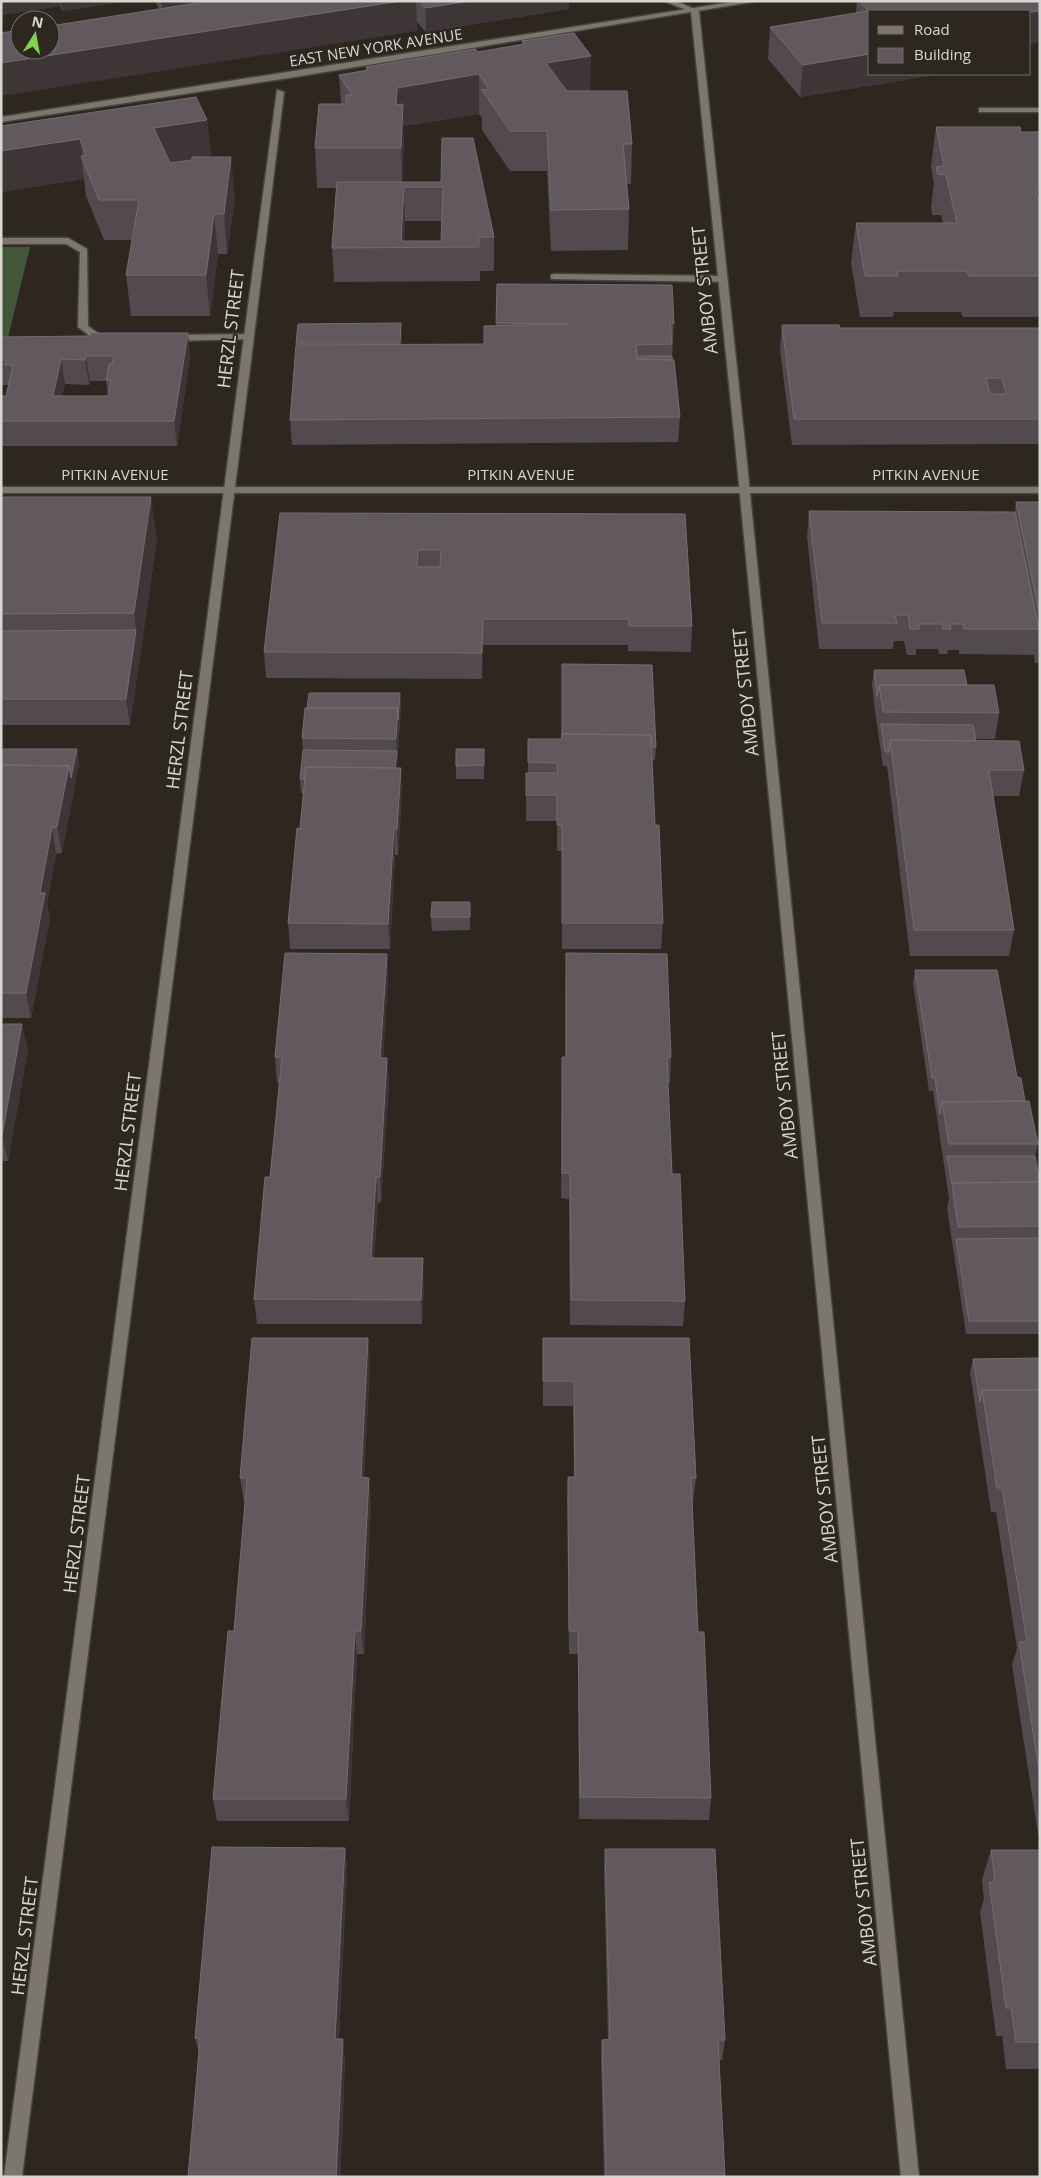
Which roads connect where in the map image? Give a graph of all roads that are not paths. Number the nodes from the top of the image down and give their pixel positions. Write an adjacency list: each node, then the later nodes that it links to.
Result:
1 (668, 1): 3 (street)
2 (754, 1): 3 (street, EAST NEW YORK AVENUE)
3 (695, 11): 7 (street, EAST NEW YORK AVENUE); 10 (street, AMBOY STREET)
4 (280, 92): 13 (street, HERZL STREET)
5 (982, 110): 6 (street)
6 (1040, 110)
7 (1, 120)
8 (1, 241): 12 (street)
9 (554, 278): 10 (street)
10 (723, 279): 16 (street, AMBOY STREET)
11 (160, 338): 13 (street)
12 (120, 339)
13 (248, 340): 15 (street, HERZL STREET)
14 (1, 490): 15 (street, PITKIN AVENUE)
15 (229, 490): 16 (street, PITKIN AVENUE); 18 (street, HERZL STREET)
16 (744, 490): 17 (street, PITKIN AVENUE); 19 (street, AMBOY STREET)
17 (1040, 490)
18 (13, 2177)
19 (910, 2177)

